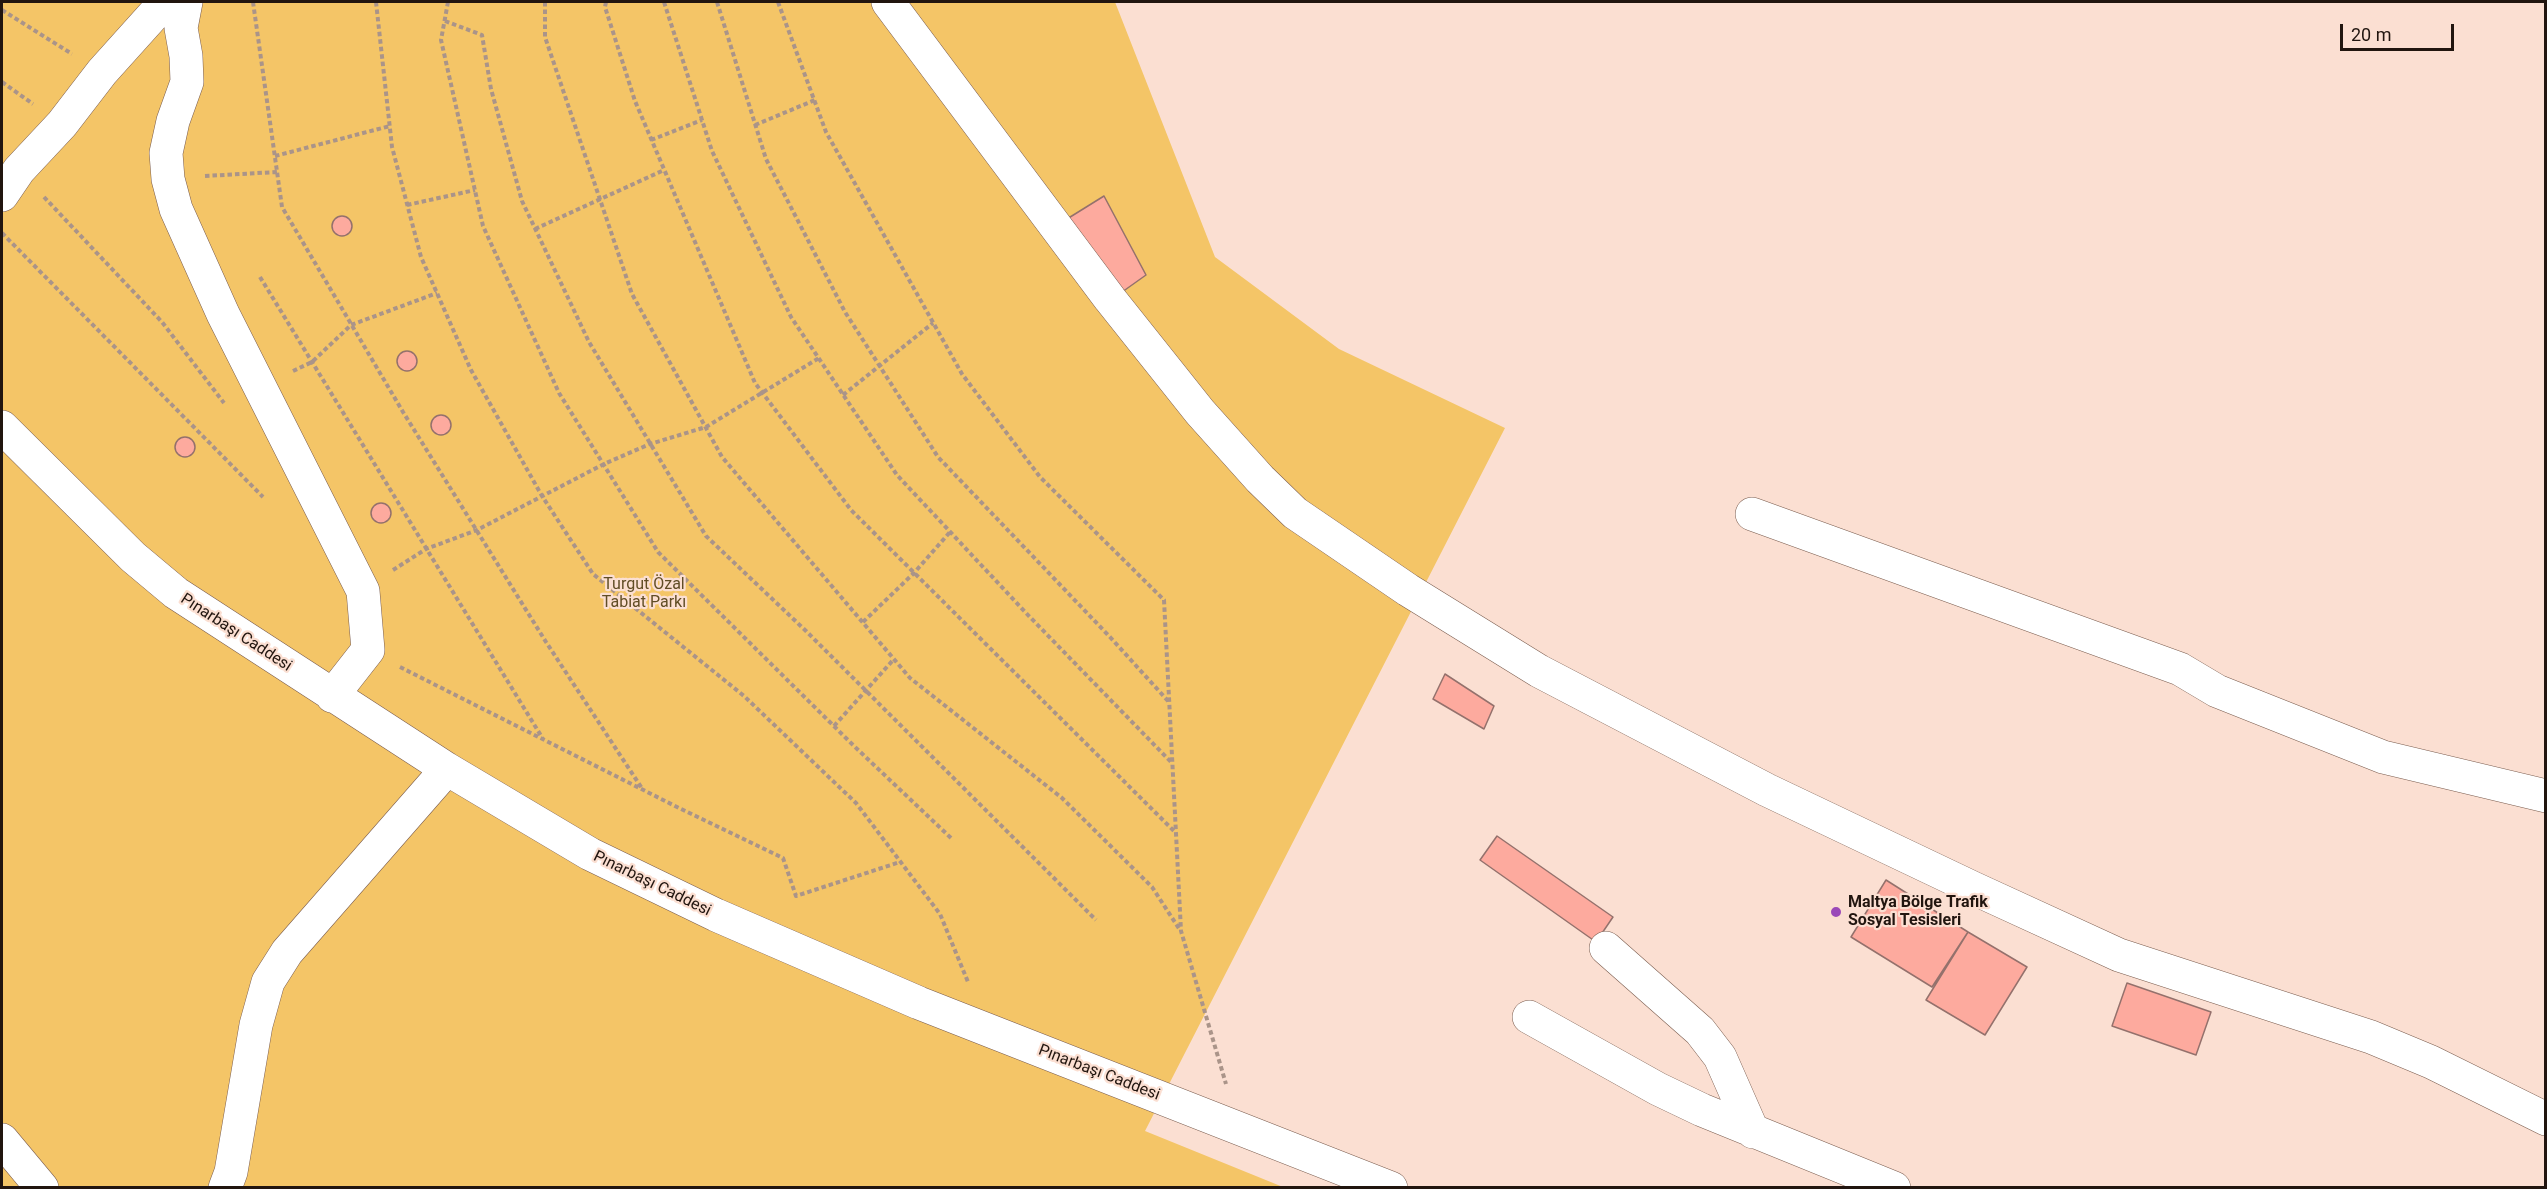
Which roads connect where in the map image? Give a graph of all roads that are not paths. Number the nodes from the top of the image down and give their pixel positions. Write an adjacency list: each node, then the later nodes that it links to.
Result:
1 (165, 2): 4 (street)
2 (186, 2): 7 (street)
3 (888, 2): 12 (street)
4 (10, 182)
5 (2, 427): 7 (street, Pınarbaşı Caddesi)
6 (1752, 514): 9 (street)
7 (333, 696): 8 (street, Pınarbaşı Caddesi)
8 (447, 769): 16 (street); 17 (street, Pınarbaşı Caddesi)
9 (2546, 796)
10 (1606, 948): 13 (street)
11 (1528, 1017): 13 (street)
12 (2546, 1119)
13 (1753, 1132): 18 (street)
14 (2, 1140): 15 (street)
15 (42, 1188)
16 (225, 1188)
17 (1391, 1188)
18 (1894, 1188)

